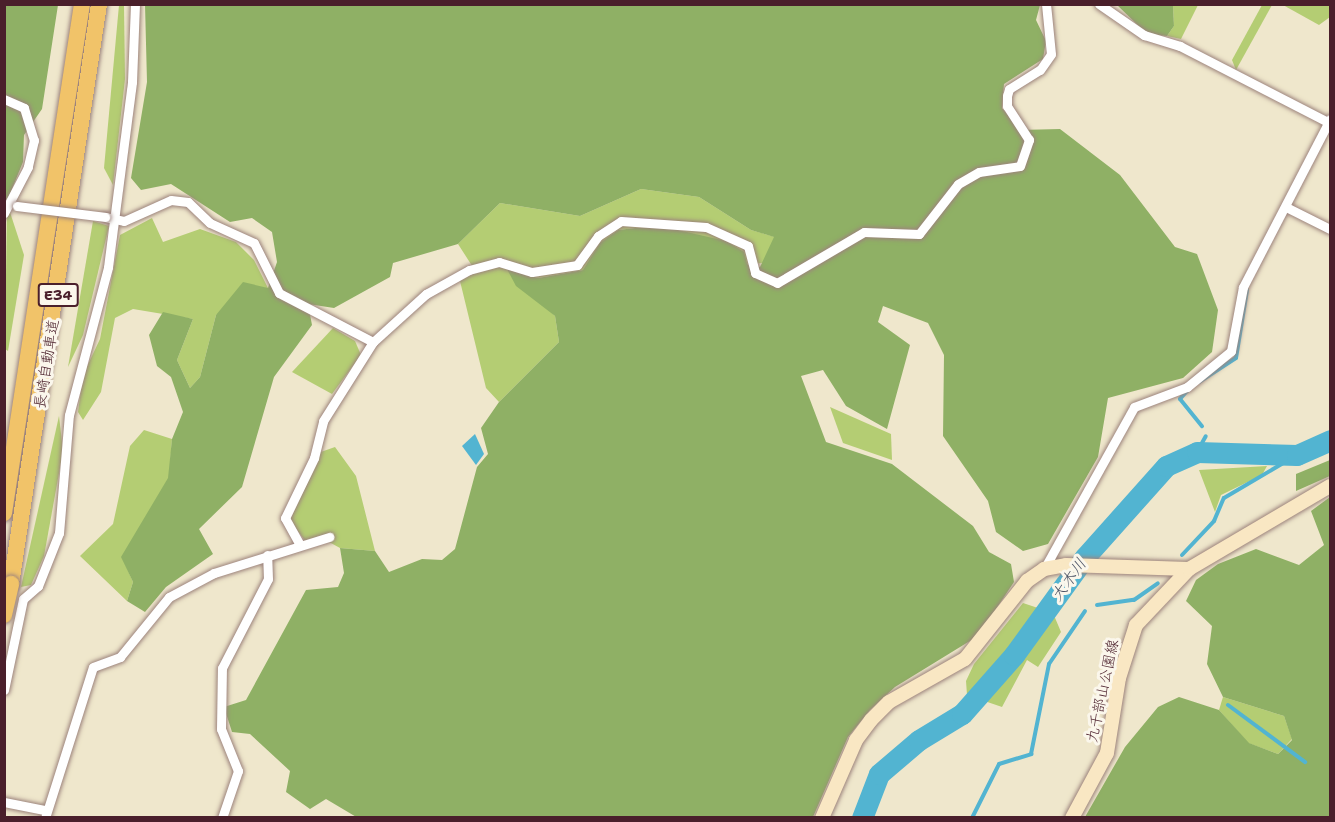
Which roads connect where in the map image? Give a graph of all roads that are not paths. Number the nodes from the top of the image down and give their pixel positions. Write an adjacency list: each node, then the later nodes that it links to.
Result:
1 (82, 4): 14 (highway, 長崎自動車道 / E34)
2 (99, 4): 20 (highway, 長崎自動車道 / E34)
3 (135, 4): 10 (street)
4 (1046, 4): 12 (street)
5 (1099, 4): 7 (street)
6 (4, 99): 8 (street)
7 (1329, 121): 9 (street)
8 (11, 207): 10 (street, bridge)
9 (1286, 207): 11 (street); 19 (street)
10 (110, 218): 12 (street); 21 (street)
11 (1330, 229)
12 (373, 342): 16 (street)
13 (1330, 486): 18 (street, 九千部山公園線)
14 (4, 513)
15 (329, 537): 16 (street)
16 (300, 545): 17 (street)
17 (267, 555): 25 (street); 26 (street)
18 (1189, 568): 19 (street); 28 (street, 九千部山公園線)
19 (1044, 569): 27 (street)
20 (8, 590): 21 (street); 22 (highway, 長崎自動車道 / E34, bridge)
21 (23, 599): 23 (street)
22 (4, 615)
23 (4, 690)
24 (4, 802): 25 (street)
25 (44, 814)
26 (222, 818)
27 (822, 818)
28 (1072, 818)

